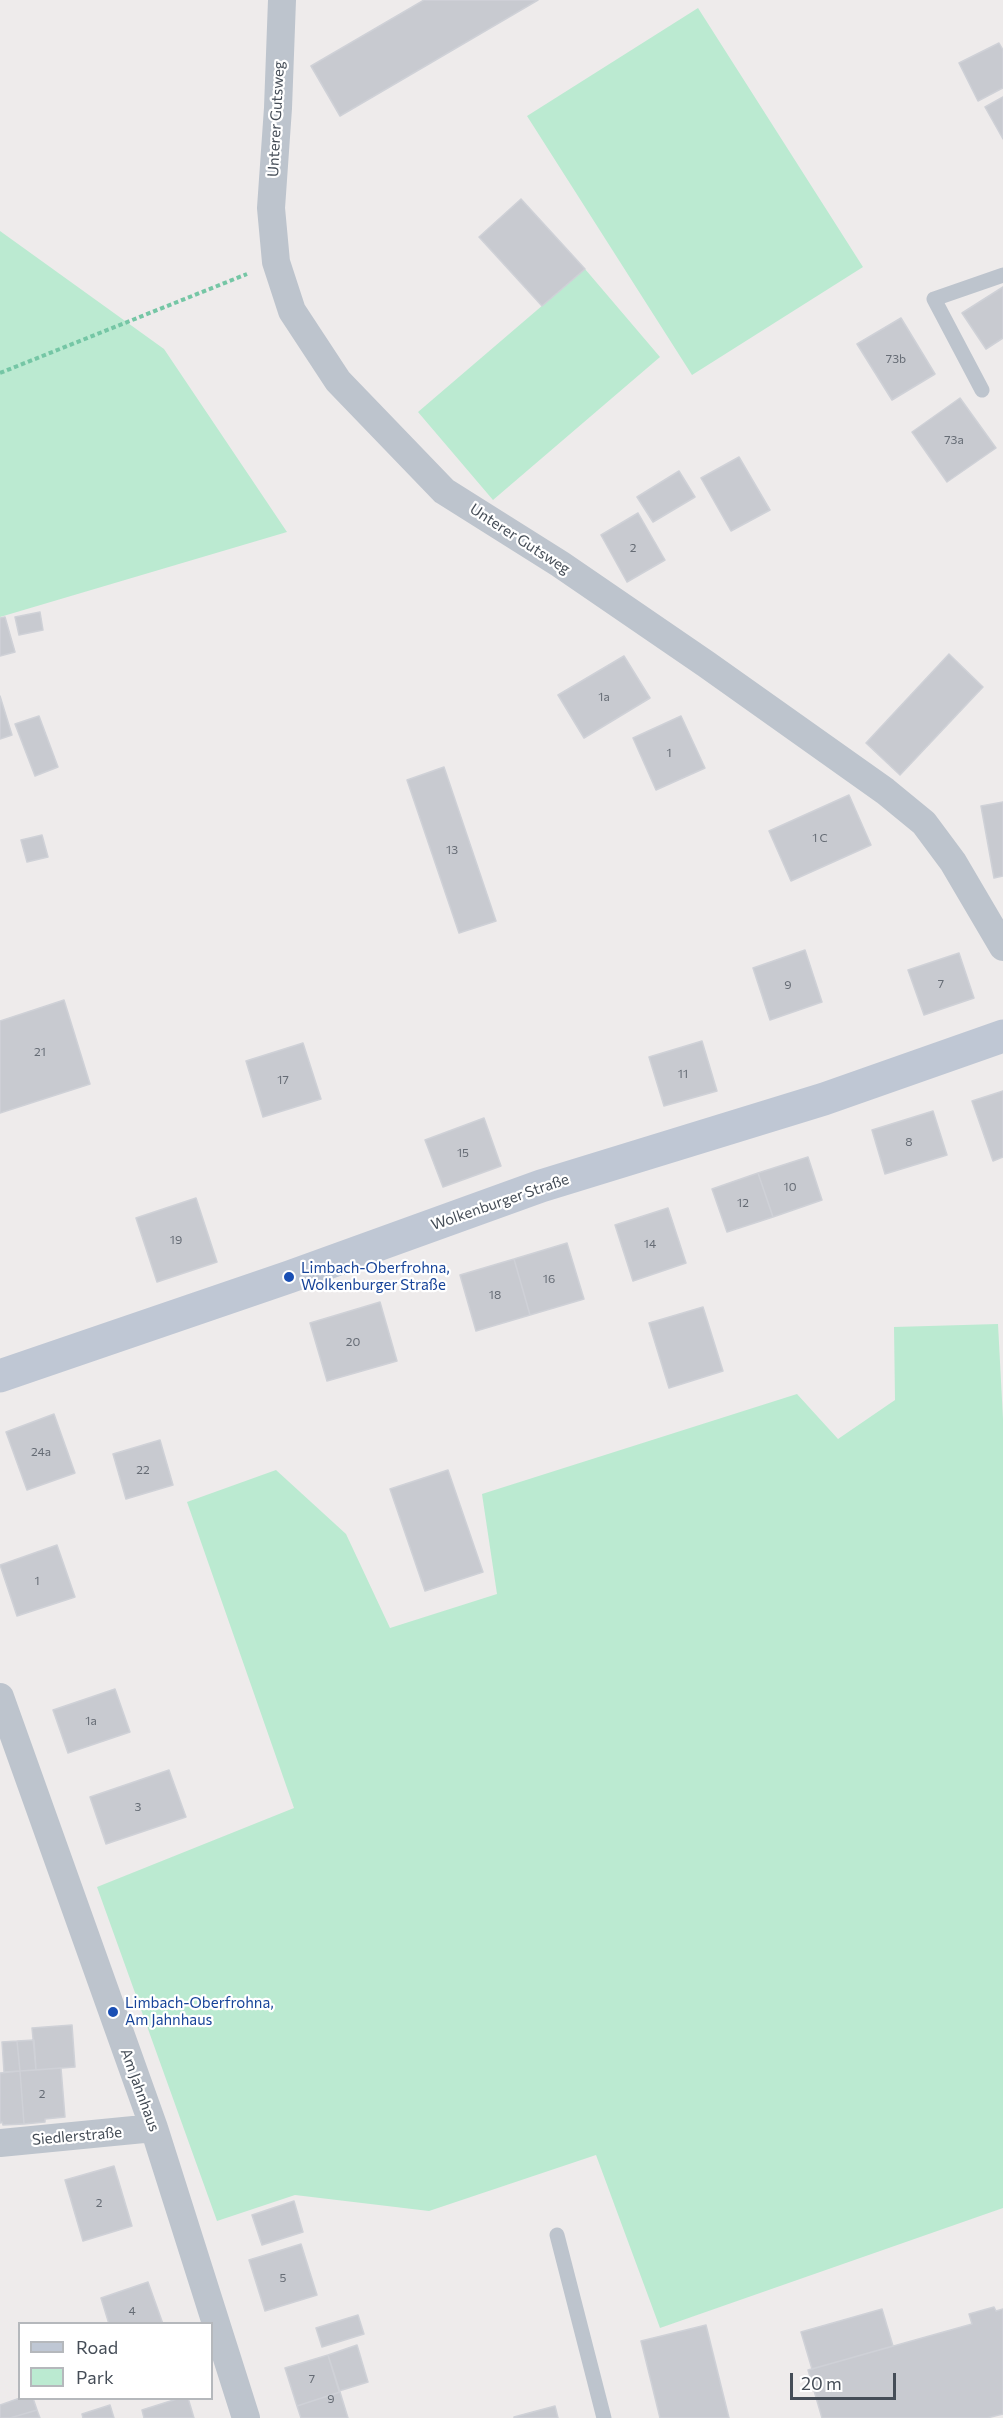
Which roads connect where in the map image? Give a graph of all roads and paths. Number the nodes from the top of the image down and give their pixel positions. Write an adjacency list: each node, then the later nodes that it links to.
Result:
1 (282, 0): 2 (street, Unterer Gutsweg)
2 (276, 262): 4 (path); 6 (street, Unterer Gutsweg)
3 (1003, 275): 5 (lane)
4 (0, 373)
5 (982, 390)
6 (1003, 947)
7 (1003, 1036): 8 (main road, Wolkenburger Straße)
8 (0, 1376)
9 (0, 1697): 10 (street, Am Jahnhaus)
10 (154, 2128): 11 (street, Siedlerstraße); 13 (street, Am Jahnhaus)
11 (0, 2143)
12 (557, 2235): 14 (lane)
13 (246, 2418)
14 (604, 2418)

